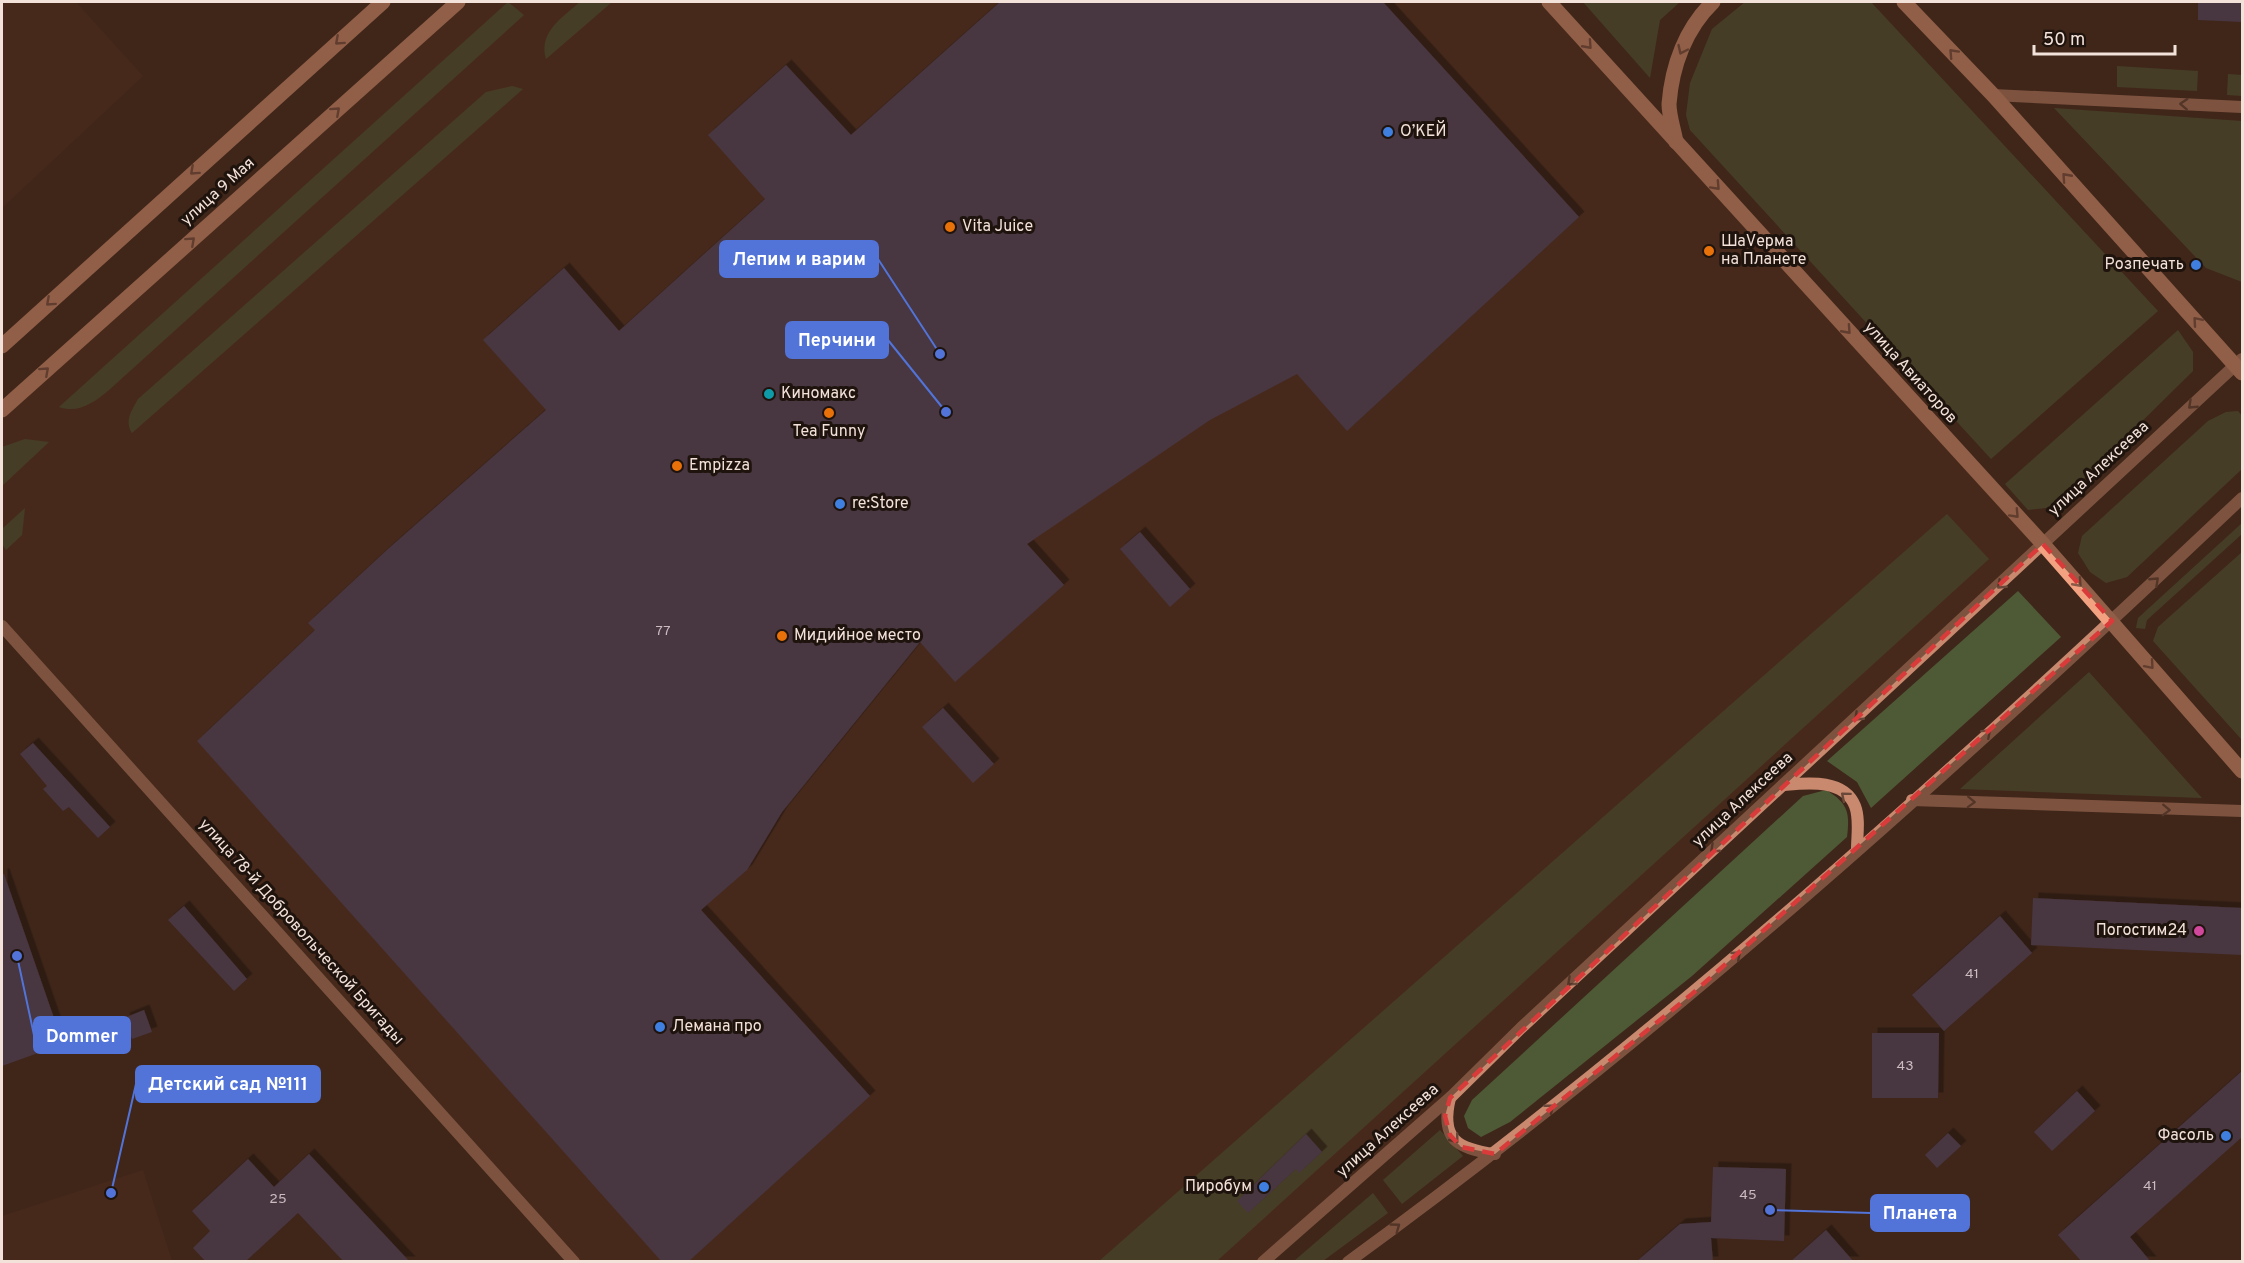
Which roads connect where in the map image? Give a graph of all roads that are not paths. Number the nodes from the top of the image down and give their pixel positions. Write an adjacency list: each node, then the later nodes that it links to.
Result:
1 (383, 2): 9 (main road, улица 9 Мая, one-way to 9)
2 (459, 2): 11 (main road, улица 9 Мая, one-way to 2)
3 (1549, 2): 8 (main road, улица Авиаторов, one-way to 8)
4 (1713, 2): 8 (main road, one-way to 8)
5 (1904, 2): 6 (main road, one-way to 5)
6 (1993, 96): 7 (street, one-way to 6); 10 (main road, one-way to 6)
7 (2242, 107)
8 (1676, 143): 13 (main road, улица Авиаторов, one-way to 13)
9 (2, 346)
10 (2240, 366): 13 (street, улица Алексеева, one-way to 13)
11 (2, 410)
12 (2242, 498): 14 (street, one-way to 12)
13 (2043, 544): 14 (main road, улица Авиаторов, one-way to 14); 17 (street, улица Алексеева, one-way to 17)
14 (2112, 621): 16 (main road, улица Авиаторов, one-way to 16); 18 (street, one-way to 14)
15 (2, 626): 23 (street, улица 78-й Добровольческой Бригады)
16 (2242, 771)
17 (1783, 785): 20 (street, one-way to 17); 21 (street, улица Алексеева, one-way to 21)
18 (1912, 800): 19 (street, one-way to 19); 20 (street)
19 (2242, 811)
20 (1857, 849): 22 (street, one-way to 20)
21 (1450, 1098): 22 (street, one-way to 22); 24 (street, улица Алексеева)
22 (1495, 1154): 25 (street, one-way to 22)
23 (574, 1262)
24 (1263, 1262)
25 (1348, 1262)

